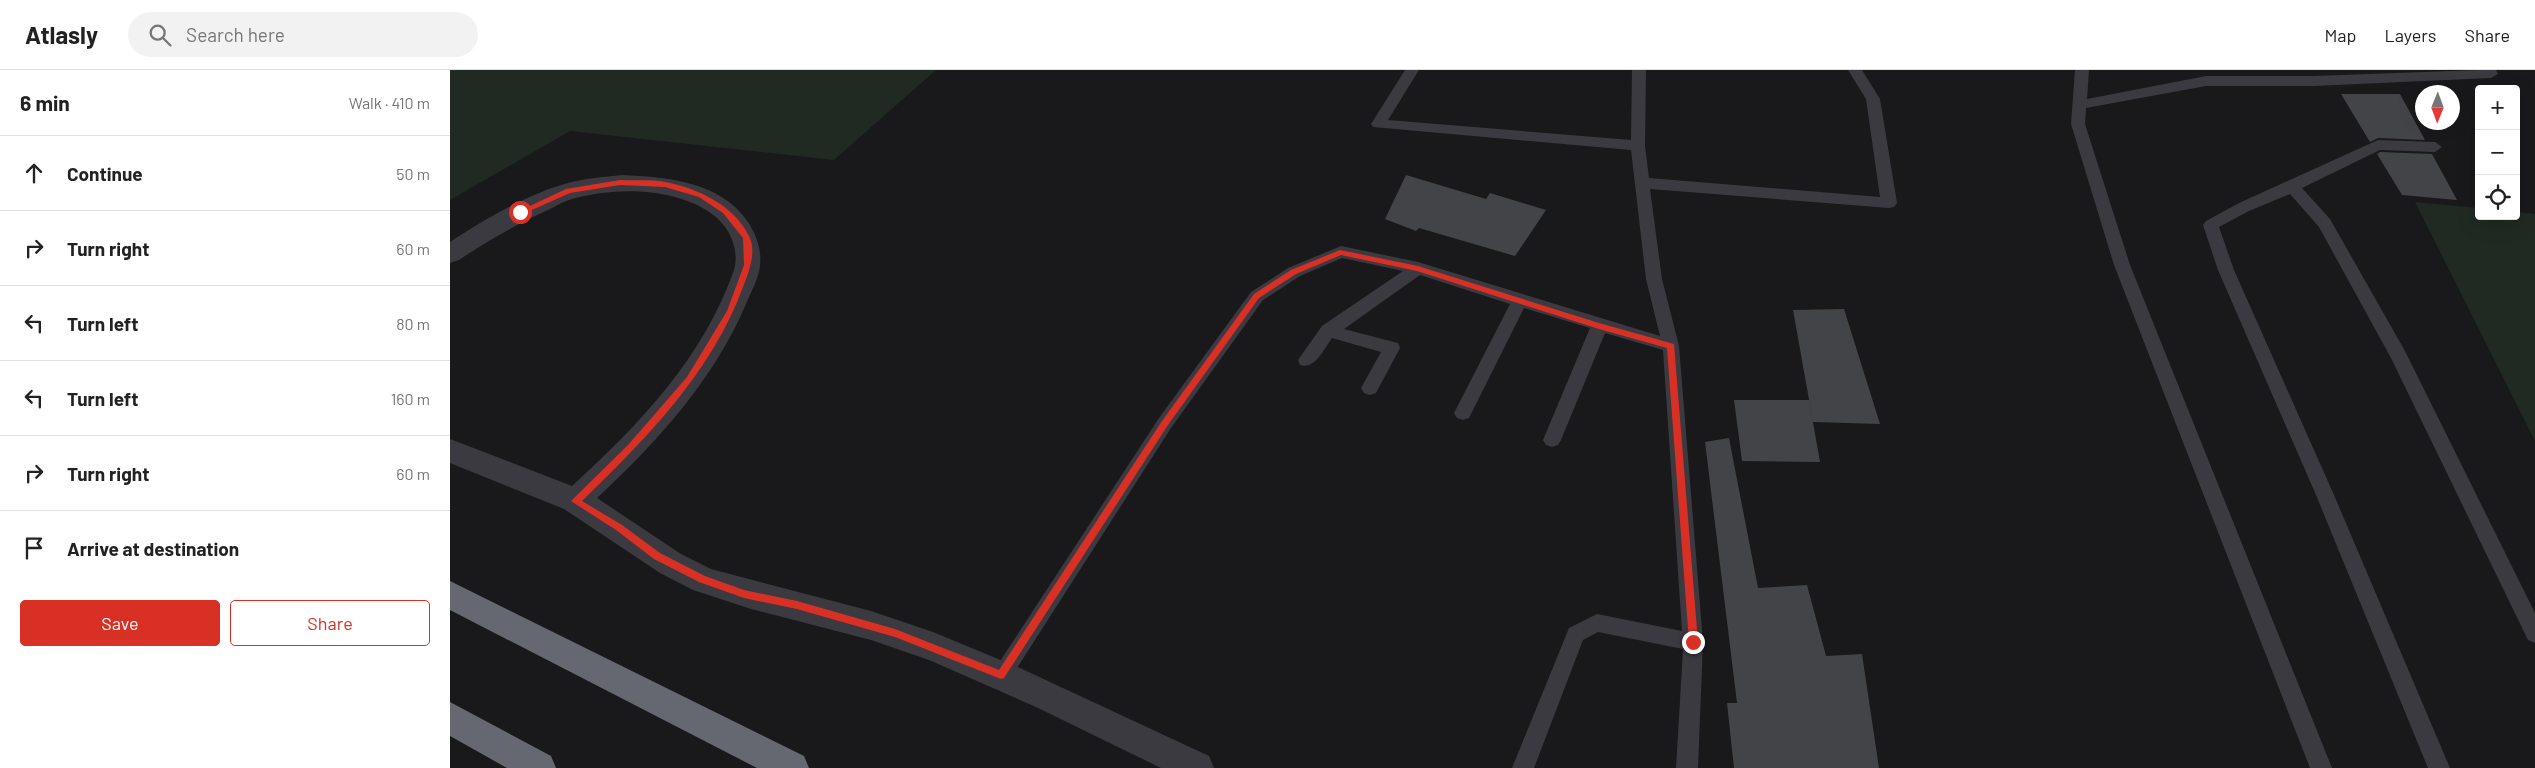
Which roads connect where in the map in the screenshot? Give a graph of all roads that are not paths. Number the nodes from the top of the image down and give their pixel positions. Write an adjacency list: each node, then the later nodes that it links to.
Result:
1 (1412, 70): 7 (lane)
2 (1639, 70): 7 (lane)
3 (1855, 70): 9 (lane)
4 (2082, 70): 6 (lane)
5 (2489, 70): 6 (lane)
6 (2079, 105): 33 (lane)
7 (1638, 146): 9 (lane)
8 (2435, 147): 10 (lane)
9 (1642, 183): 16 (lane)
10 (2292, 187): 24 (lane); 34 (lane)
11 (450, 254): 22 (street)
12 (1418, 268): 13 (lane); 15 (lane); 26 (lane)
13 (1520, 302): 14 (lane); 19 (lane)
14 (1599, 326): 16 (lane); 20 (lane)
15 (1328, 332): 17 (lane); 18 (lane)
16 (1671, 346): 25 (lane)
17 (1306, 360)
18 (1370, 388)
19 (1463, 413)
20 (1552, 440)
21 (450, 451): 22 (street)
22 (575, 501): 26 (street)
23 (455, 599): 29 (highway)
24 (2535, 634)
25 (1693, 642): 31 (lane); 32 (lane)
26 (1001, 675): 30 (street)
27 (450, 718): 28 (highway)
28 (538, 768)
29 (792, 768)
30 (1197, 768)
31 (1523, 768)
32 (1687, 768)
33 (2321, 768)
34 (2439, 768)

